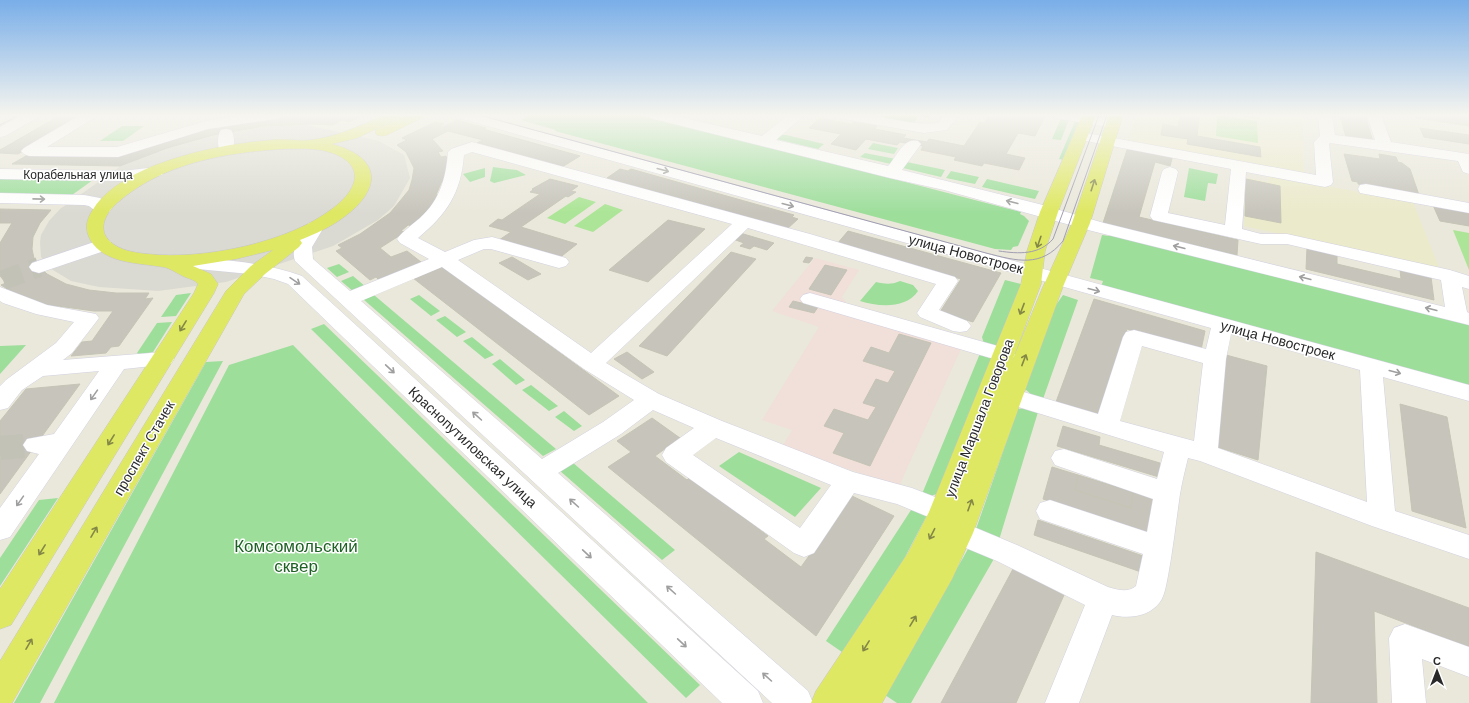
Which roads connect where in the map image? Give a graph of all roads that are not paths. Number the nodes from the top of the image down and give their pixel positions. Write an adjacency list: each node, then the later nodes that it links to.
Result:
1 (34, 148): 17 (street)
2 (131, 148): 17 (street)
3 (243, 148): 16 (main road)
4 (328, 148): 21 (main road)
5 (361, 148): 21 (main road)
6 (469, 148): 41 (street)
7 (475, 148): 27 (street)
8 (583, 148): 18 (street, улица Новостроек)
9 (788, 148): 25 (street)
10 (911, 148): 25 (street)
11 (1076, 148): 32 (main road, улица Маршала Говорова)
12 (1105, 148): 35 (main road, улица Маршала Говорова, one-way to 12)
13 (1143, 148): 19 (street)
14 (1322, 148): 19 (street)
15 (1391, 148): 22 (street)
16 (226, 150): 23 (main road)
17 (29, 151): 20 (street)
18 (609, 155): 27 (street); 33 (street, улица Новостроек, one-way to 33)
19 (1239, 166): 37 (street)
20 (0, 167)
21 (362, 168): 36 (main road)
22 (1469, 169)
23 (156, 172): 26 (street, Корабельная улица); 30 (main road)
24 (1170, 172): 37 (street)
25 (890, 173): 32 (street, one-way to 25)
26 (0, 174)
27 (578, 175): 34 (street)
28 (1366, 189): 31 (street)
29 (0, 198): 30 (street, Корабельная улица, one-way to 30)
30 (102, 208): 40 (main road)
31 (1469, 208)
32 (1049, 212): 35 (street); 47 (main road, улица Маршала Говорова, one-way to 47)
33 (826, 215): 38 (street); 47 (street, улица Новостроек)
34 (744, 222): 38 (street); 60 (street)
35 (1081, 223): 45 (street, one-way to 35); 47 (main road, улица Маршала Говорова)
36 (315, 227): 42 (main road); 46 (main road, проспект Стачек); 51 (street, Краснопутиловская улица)
37 (1233, 233): 39 (street)
38 (804, 238): 55 (street)
39 (1261, 239): 45 (street); 48 (street)
40 (103, 245): 42 (main road); 44 (street)
41 (445, 260): 43 (street); 51 (street); 60 (street)
42 (166, 261): 46 (street, Краснопутиловская улица); 57 (main road, one-way to 57)
43 (559, 262)
44 (39, 267)
45 (1258, 267): 53 (street, one-way to 45)
46 (258, 270): 86 (main road, проспект Стачек, one-way to 46); 87 (street, Краснопутиловская улица, one-way to 87)
47 (1044, 276): 54 (street, улица Новостроек, one-way to 54); 56 (main road, улица Маршала Говорова, one-way to 56); 64 (main road, улица Маршала Говорова, one-way to 47)
48 (1450, 276): 49 (street); 53 (street)
49 (1469, 283)
50 (1, 285): 62 (street)
51 (347, 300): 74 (street, Краснопутиловская улица, one-way to 51)
52 (810, 300): 56 (street)
53 (1463, 317)
54 (1222, 325): 58 (street); 61 (street, улица Новостроек)
55 (960, 326)
56 (1004, 355): 79 (main road, улица Маршала Говорова)
57 (163, 359): 59 (street); 84 (main road, one-way to 84)
58 (1214, 359): 67 (street); 72 (street)
59 (117, 363): 62 (street); 69 (street, one-way to 69)
60 (592, 364): 65 (street)
61 (1371, 366): 63 (street, улица Новостроек, one-way to 63); 78 (street)
62 (37, 369): 66 (street)
63 (1469, 393)
64 (1010, 396): 67 (street); 79 (main road, улица Маршала Говорова, one-way to 64)
65 (651, 400): 68 (street); 74 (street)
66 (0, 402)
67 (1107, 425): 71 (street)
68 (713, 427): 75 (street); 75 (street)
69 (61, 442): 70 (street); 80 (street, one-way to 80)
70 (36, 445)
71 (1178, 447): 72 (street); 76 (street)
72 (1205, 453): 78 (street)
73 (1064, 458): 76 (street)
74 (540, 472): 88 (street, Краснопутиловская улица, one-way to 74)
75 (848, 481): 79 (street)
76 (1167, 493): 82 (street)
77 (1050, 511): 82 (street)
78 (1382, 518): 81 (street)
79 (951, 523): 83 (street); 89 (main road, улица Маршала Говорова, one-way to 89); 90 (main road, улица Маршала Говорова, one-way to 79)
80 (0, 529)
81 (1469, 546)
82 (1160, 548): 83 (street)
83 (1103, 599): 91 (street)
84 (0, 615)
85 (1469, 662): 92 (street)
86 (0, 692)
87 (746, 703)
88 (796, 703)
89 (828, 703)
90 (864, 703)
91 (1062, 703)
92 (1409, 703)

